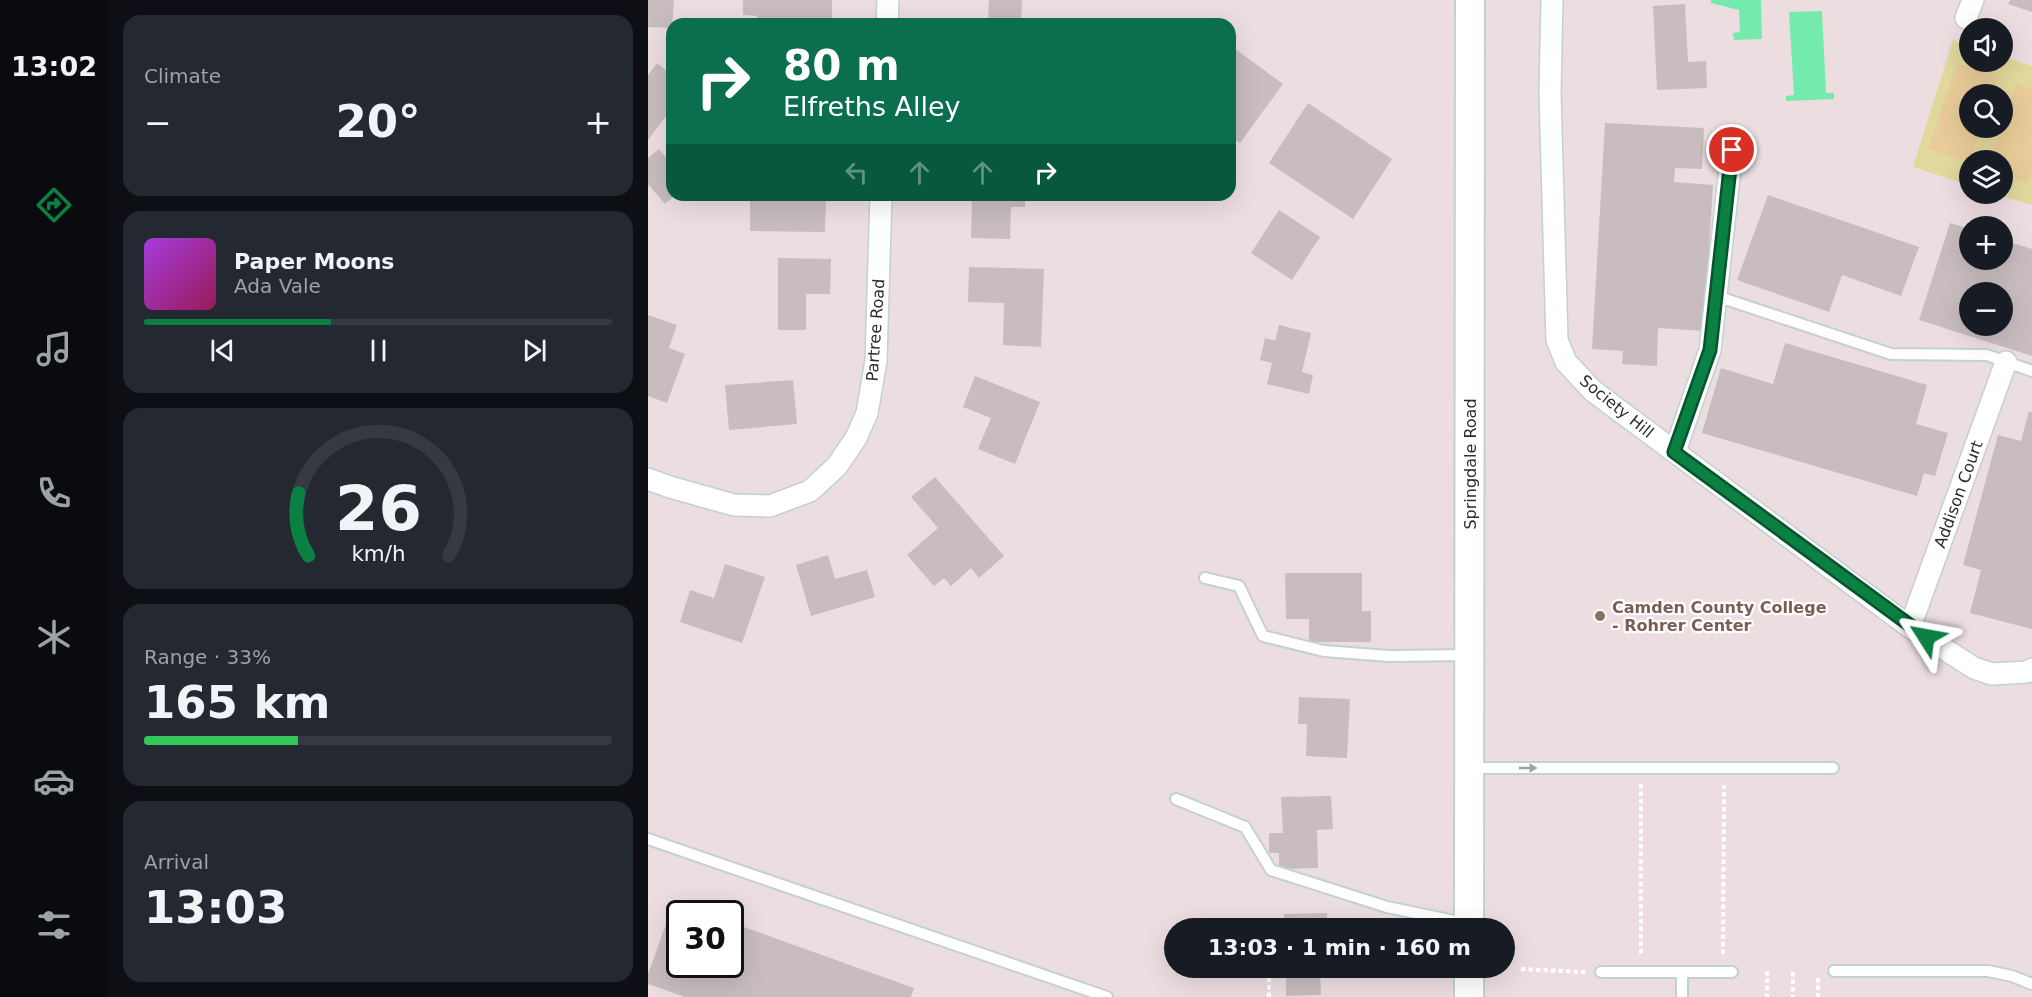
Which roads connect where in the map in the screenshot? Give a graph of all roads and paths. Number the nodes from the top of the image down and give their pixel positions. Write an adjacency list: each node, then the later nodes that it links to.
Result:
1 (888, 0): 4 (street)
2 (1470, 0): 14 (main road, Springdale Road)
3 (1552, 0): 10 (street, Society Hill)
4 (887, 18)
5 (1732, 150): 7 (street)
6 (881, 201): 11 (street, Partree Road)
7 (1716, 296): 8 (lane); 10 (street)
8 (2006, 362): 9 (lane); 13 (street, Addison Court)
9 (2032, 371)
10 (1674, 452): 13 (street, Society Hill)
11 (648, 479)
12 (1205, 578): 14 (lane)
13 (1910, 627): 15 (street, Society Hill)
14 (1469, 655): 16 (main road, Springdale Road)
15 (2032, 669)
16 (1469, 768): 17 (lane, one-way to 17); 23 (main road, Springdale Road)
17 (1641, 768): 18 (lane); 30 (path)
18 (1724, 768): 19 (lane); 24 (path)
19 (1833, 768)
20 (1176, 799): 22 (lane)
21 (648, 839): 37 (lane)
22 (1433, 918)
23 (1469, 918)
24 (1723, 958)
25 (1521, 969): 29 (path)
26 (1767, 971): 41 (path)
27 (1818, 971): 43 (path)
28 (1834, 971): 36 (lane)
29 (1601, 972): 30 (lane)
30 (1641, 972): 31 (lane)
31 (1682, 972): 32 (lane); 40 (lane)
32 (1732, 972)
33 (1793, 972): 42 (path)
34 (1269, 978): 38 (path)
35 (1469, 978): 39 (main road)
36 (2032, 984)
37 (1107, 997)
38 (1269, 997)
39 (1469, 997)
40 (1682, 997)
41 (1767, 997)
42 (1793, 997)
43 (1818, 997)

